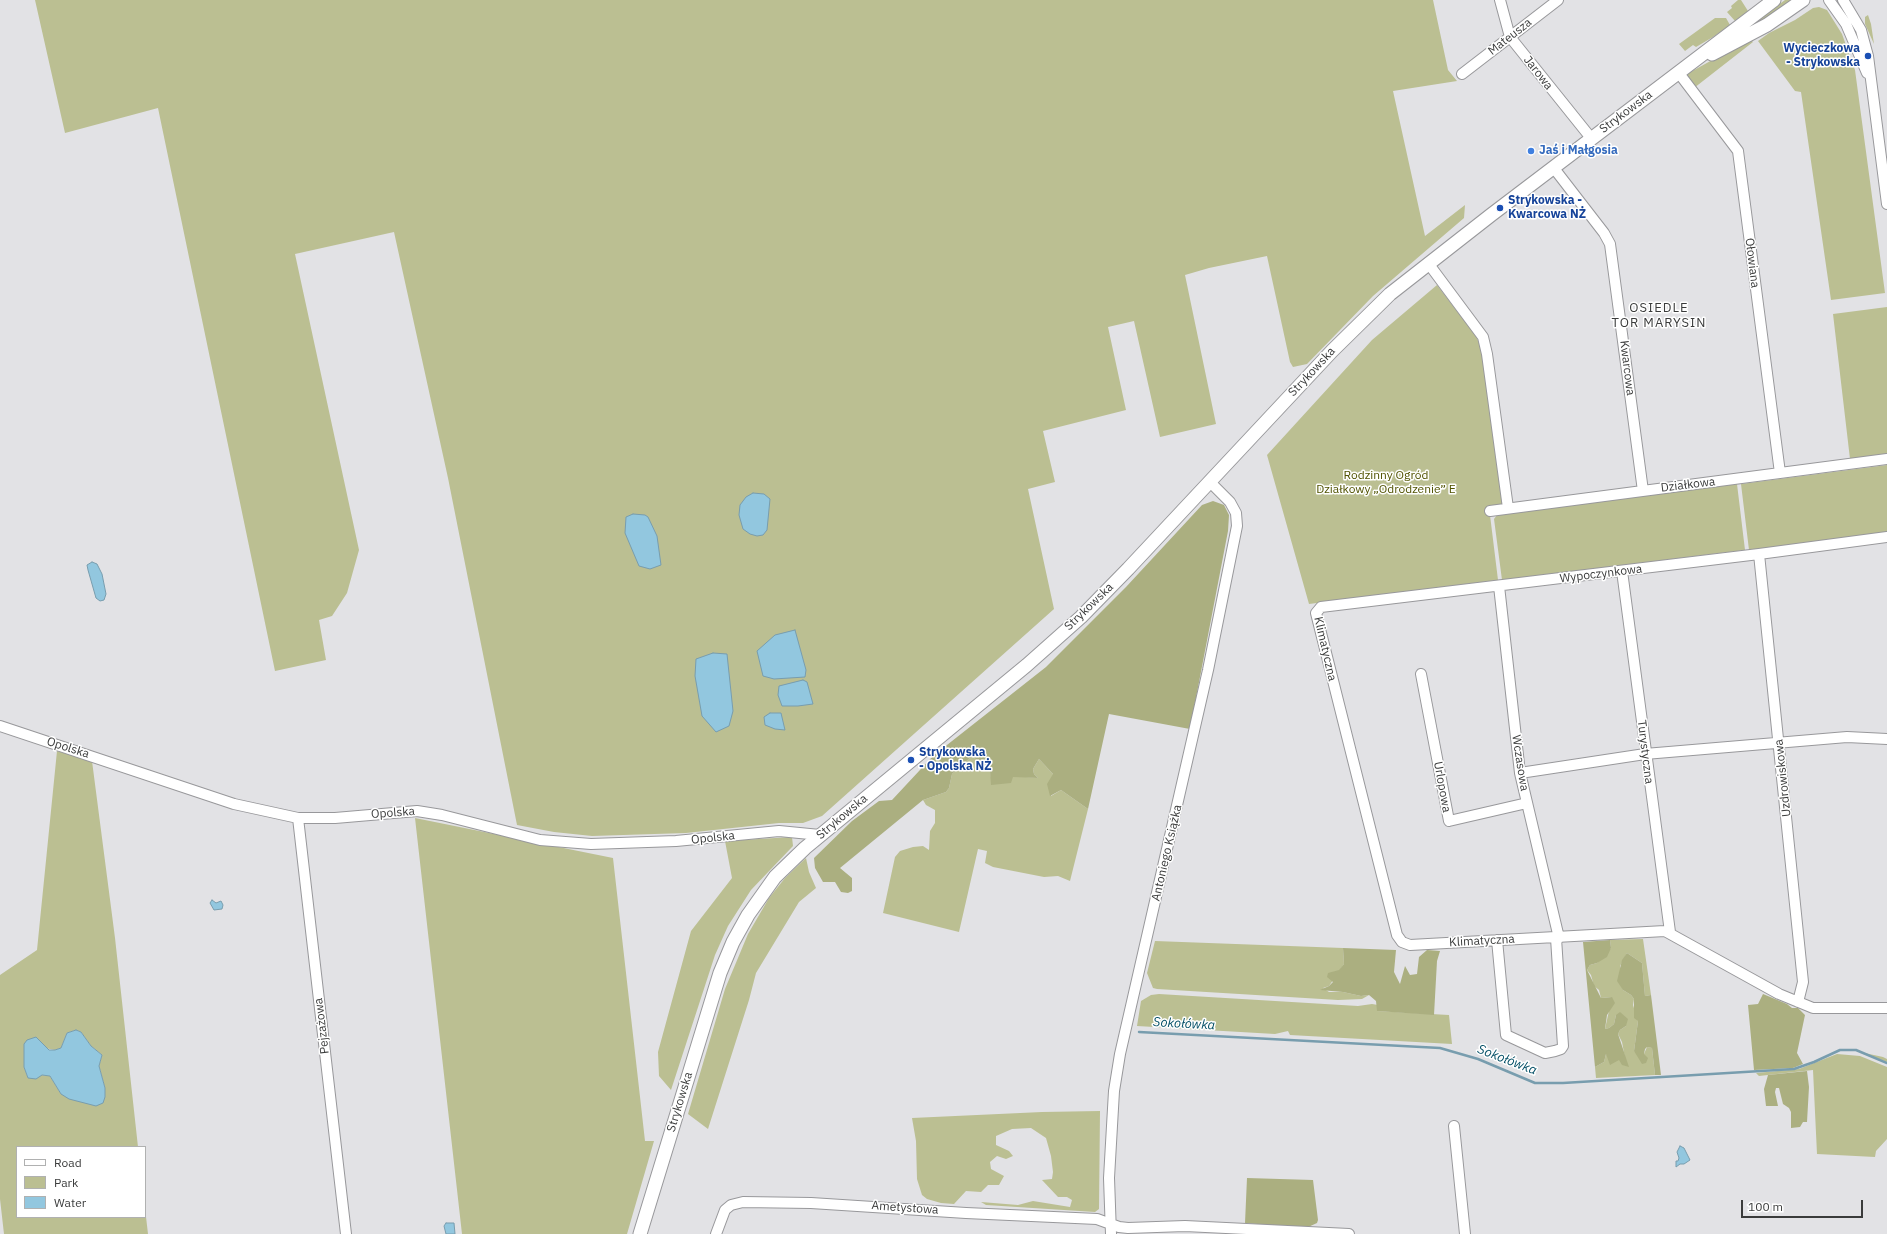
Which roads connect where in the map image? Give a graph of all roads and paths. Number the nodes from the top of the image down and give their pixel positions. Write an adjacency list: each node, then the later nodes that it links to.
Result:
1 (1500, 0): 7 (street, Jarowa)
2 (1558, 0): 7 (street, Mateusza)
3 (1774, 0): 8 (main road, Strykowska)
4 (1803, 0): 8 (main road, Strykowska)
5 (1829, 0): 10 (street)
6 (1843, 0): 10 (street)
7 (1510, 37): 9 (street, Mateusza); 11 (street, Jarowa)
8 (1678, 72): 11 (main road, Strykowska); 16 (street, Ołowiana)
9 (1462, 74)
10 (1871, 87): 13 (street)
11 (1591, 138): 12 (main road, Strykowska)
12 (1553, 167): 14 (main road, Strykowska); 18 (street, Kwarcowa)
13 (1887, 204)
14 (1428, 263): 17 (main road, Strykowska); 19 (street)
15 (1887, 459): 16 (street, Działkowa)
16 (1780, 473): 18 (street, Działkowa)
17 (1210, 482): 34 (main road, Strykowska); 41 (street, Antoniego Książka)
18 (1642, 491): 19 (street, Działkowa)
19 (1508, 508): 20 (street, Działkowa)
20 (1490, 511)
21 (1887, 537): 22 (street, Wypoczynkowa)
22 (1759, 554): 23 (street, Wypoczynkowa); 29 (street, Uzdrowiskowa)
23 (1622, 571): 24 (street, Wypoczynkowa); 30 (street, Turystyczna)
24 (1499, 586): 25 (street, Wypoczynkowa); 31 (street, Wczasowa)
25 (1317, 610): 37 (street, Klimatyczna)
26 (1421, 674): 32 (street, Urlopowa)
27 (0, 726): 33 (street, Opolska)
28 (1887, 739): 29 (street)
29 (1778, 742): 30 (street); 38 (street, Uzdrowiskowa)
30 (1645, 754): 31 (street); 35 (street, Turystyczna)
31 (1520, 773): 32 (street, Wczasowa)
32 (1527, 803): 36 (street, Wczasowa)
33 (298, 818): 34 (street, Opolska); 44 (street, Pejzażowa)
34 (820, 835): 45 (main road, Strykowska)
35 (1670, 932): 36 (street, Klimatyczna); 38 (street)
36 (1557, 938): 37 (street, Klimatyczna); 37 (street, Wczasowa)
37 (1497, 940)
38 (1798, 1002): 39 (street)
39 (1887, 1008)
40 (1454, 1126): 48 (street)
41 (1112, 1229): 42 (street, Ametystowa); 46 (street, Ametystowa)
42 (1185, 1230): 43 (street, Ametystowa)
43 (1266, 1233): 47 (street, Ametystowa)
44 (346, 1234)
45 (640, 1234)
46 (716, 1234)
47 (1349, 1234)
48 (1465, 1234)

